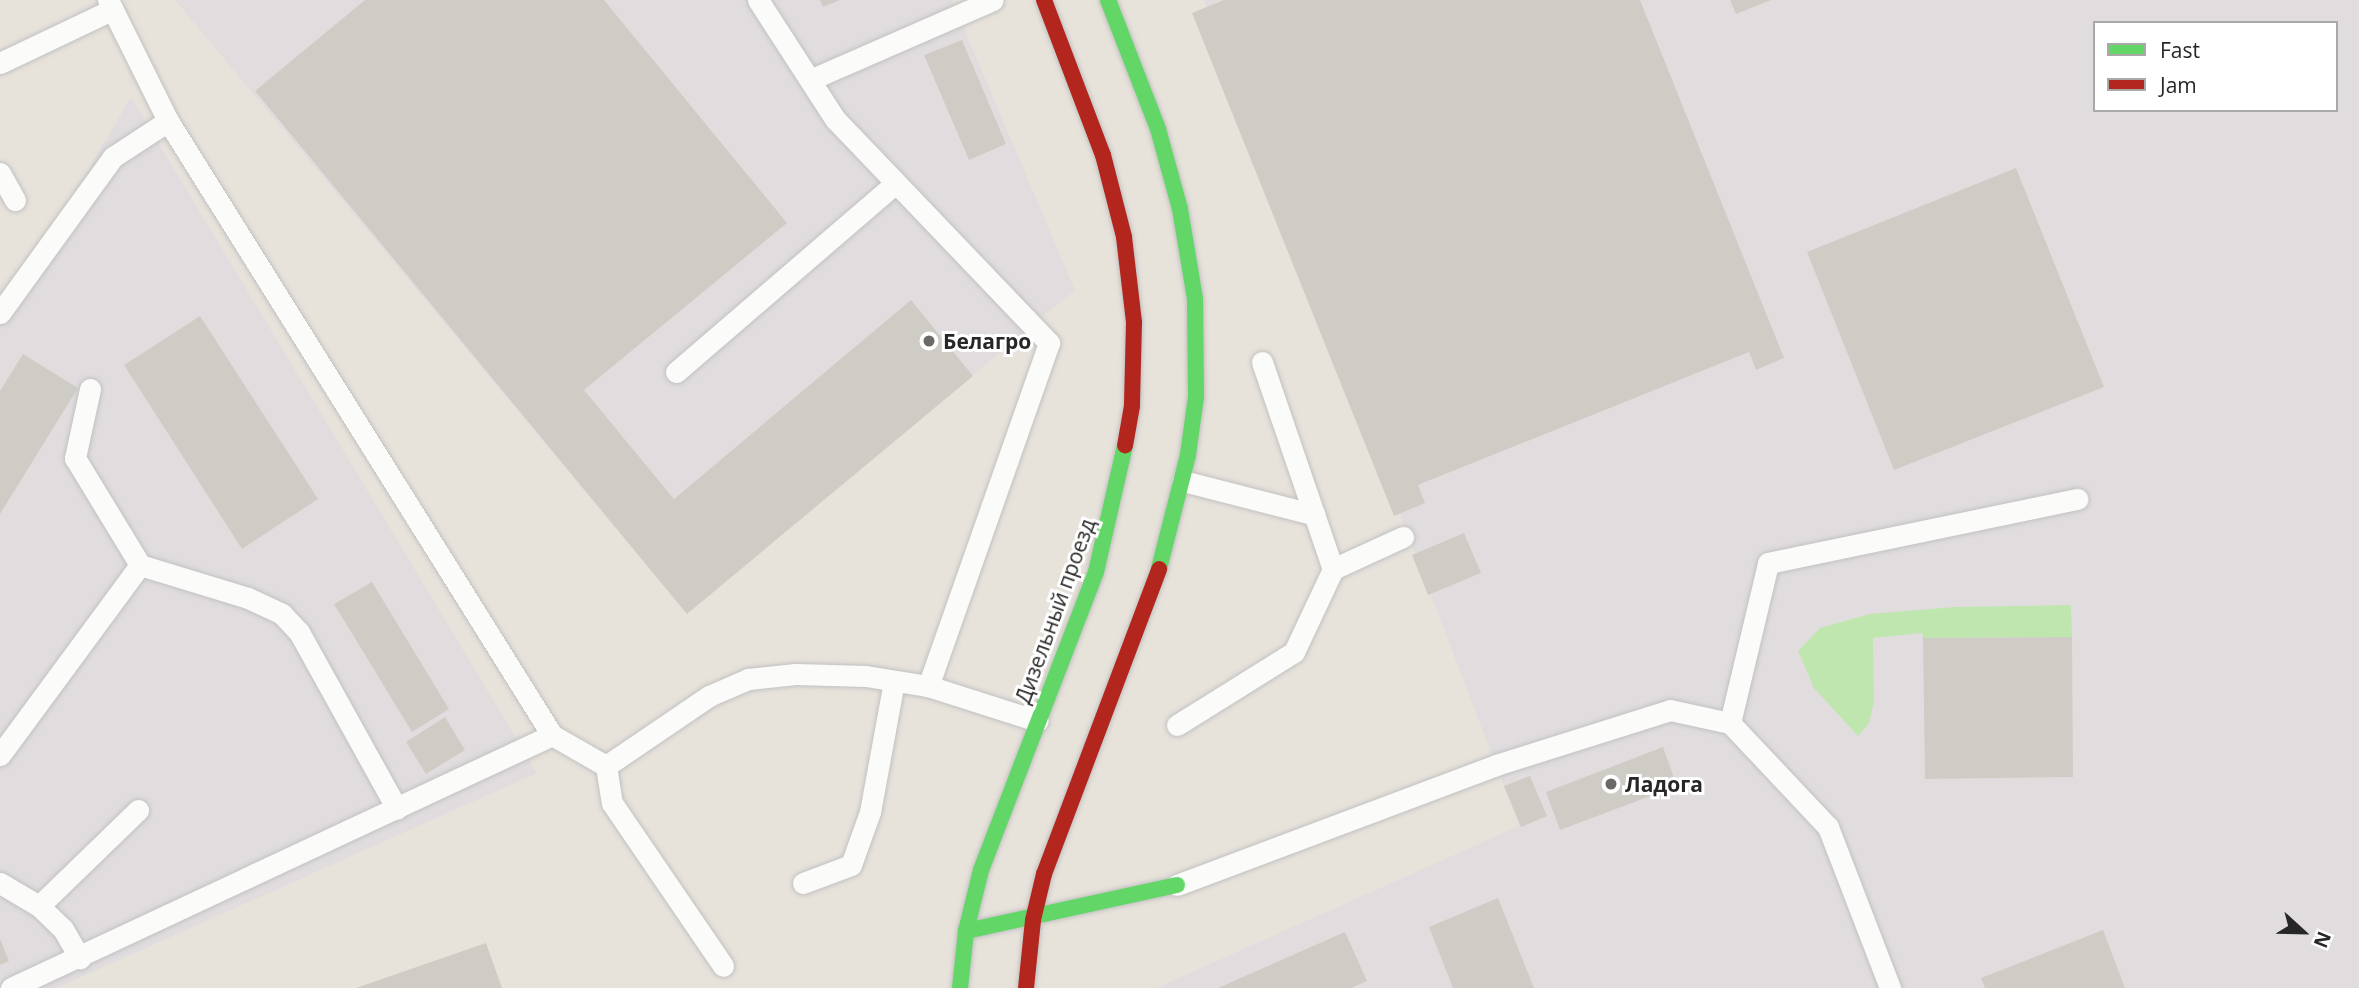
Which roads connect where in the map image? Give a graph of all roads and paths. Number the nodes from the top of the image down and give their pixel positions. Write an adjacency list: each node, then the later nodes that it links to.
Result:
1 (758, 0): 7 (lane)
2 (993, 0): 7 (lane)
3 (1044, 0): 24 (street, Дизельный проезд)
4 (1108, 0): 16 (street)
5 (111, 4): 6 (lane); 8 (lane)
6 (0, 63)
7 (812, 79): 10 (lane)
8 (168, 121): 12 (lane); 27 (lane)
9 (0, 173): 11 (lane)
10 (896, 183): 14 (lane); 23 (lane)
11 (15, 200)
12 (0, 313)
13 (1262, 362): 18 (lane)
14 (676, 372)
15 (90, 389): 20 (lane)
16 (1182, 481): 18 (lane); 36 (street)
17 (2077, 499): 25 (lane)
18 (1315, 515): 21 (lane)
19 (1402, 537): 21 (lane)
20 (140, 565): 28 (lane); 30 (lane)
21 (1334, 569): 26 (lane)
22 (894, 681): 23 (lane); 29 (lane); 33 (lane)
23 (928, 686): 24 (lane)
24 (1038, 721): 37 (street, Дизельный проезд)
25 (1730, 723): 34 (lane); 43 (lane)
26 (1177, 725)
27 (552, 735): 29 (lane); 30 (lane)
28 (0, 755)
29 (606, 766): 39 (lane)
30 (397, 808): 38 (lane)
31 (138, 810): 35 (lane)
32 (0, 883): 35 (lane)
33 (803, 884)
34 (1177, 885): 36 (street)
35 (39, 906): 38 (lane)
36 (1033, 920): 37 (street); 42 (street)
37 (966, 931): 41 (street, Дизельный проезд)
38 (80, 959): 40 (lane)
39 (723, 966)
40 (11, 988)
41 (960, 988)
42 (1026, 988)
43 (1890, 988)

